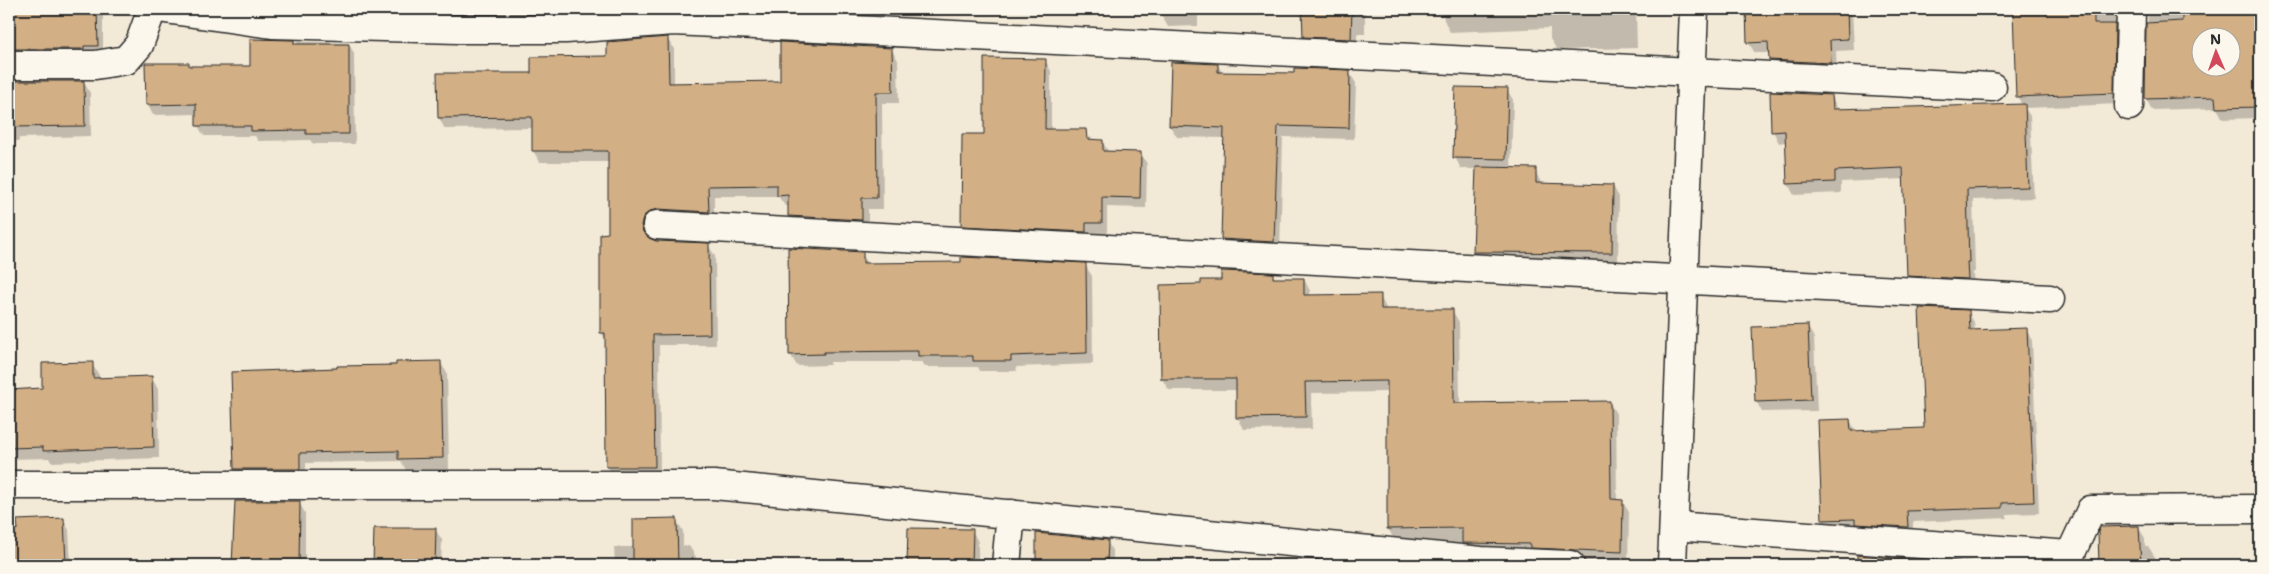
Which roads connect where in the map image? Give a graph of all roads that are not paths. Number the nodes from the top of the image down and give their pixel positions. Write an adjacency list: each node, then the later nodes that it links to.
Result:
1 (152, 9): 5 (street)
2 (165, 9): 6 (street)
3 (1694, 9): 6 (street)
4 (2131, 9): 8 (street)
5 (9, 65)
6 (1691, 72): 7 (street); 10 (street)
7 (1992, 87)
8 (2129, 106)
9 (657, 225): 10 (street)
10 (1682, 278): 11 (street); 15 (street)
11 (2050, 299)
12 (9, 485): 14 (street)
13 (2260, 509): 15 (street)
14 (1011, 514): 16 (street); 17 (street)
15 (1674, 526): 18 (street)
16 (1006, 565)
17 (1570, 565)
18 (1672, 565)

